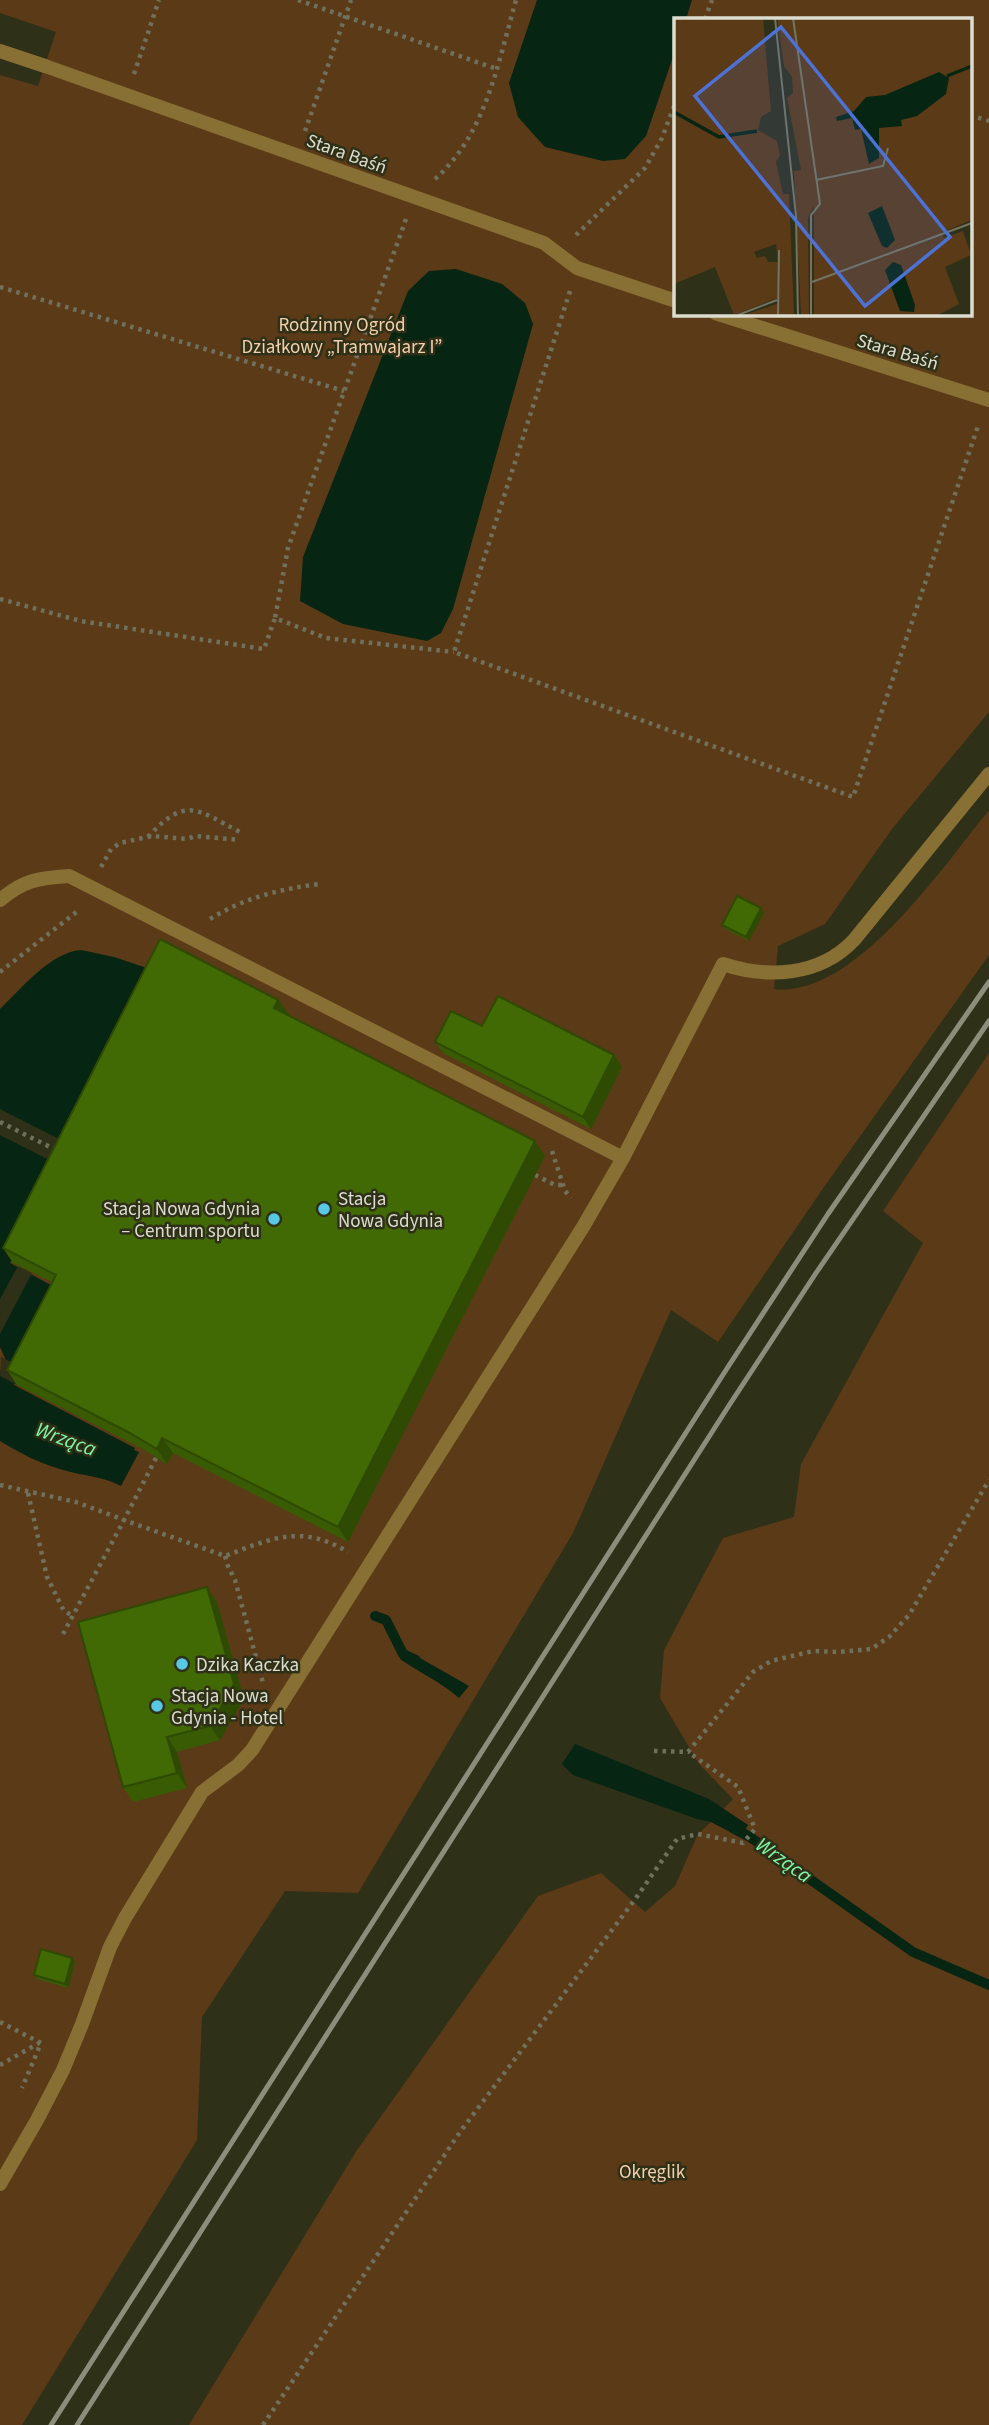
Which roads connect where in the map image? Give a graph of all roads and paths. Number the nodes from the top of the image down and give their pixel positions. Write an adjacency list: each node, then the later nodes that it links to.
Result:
1 (159, 0): 10 (path)
2 (298, 0): 6 (path)
3 (351, 0): 6 (path)
4 (516, 0): 9 (path)
5 (712, 0): 7 (path)
6 (345, 16): 9 (path); 14 (path)
7 (705, 18)
8 (0, 51): 10 (street, Stara Baśń)
9 (496, 69): 15 (path)
10 (127, 95): 14 (street, Stara Baśń)
11 (674, 106): 16 (path)
12 (972, 115): 13 (path)
13 (989, 121)
14 (296, 155): 15 (street, Stara Baśń)
15 (414, 197): 16 (street, Stara Baśń); 21 (path)
16 (544, 243): 17 (street, Stara Baśń)
17 (577, 268): 19 (street, Stara Baśń); 25 (path)
18 (0, 287): 21 (path)
19 (674, 300)
20 (721, 315): 22 (street, Stara Baśń)
21 (344, 391): 24 (path)
22 (988, 399): 25 (path)
23 (0, 600): 24 (path)
24 (275, 618): 25 (path)
25 (454, 652)
26 (989, 774): 36 (street)
27 (240, 832): 28 (path)
28 (147, 837): 29 (path); 31 (path)
29 (240, 840)
30 (319, 884): 33 (path)
31 (92, 887): 32 (street); 33 (street)
32 (0, 900)
33 (191, 939): 36 (street)
34 (0, 1122): 35 (path)
35 (68, 1156)
36 (622, 1158): 45 (street)
37 (535, 1175): 38 (path)
38 (563, 1185)
39 (156, 1458): 43 (path)
40 (989, 1480): 50 (path)
41 (0, 1485): 42 (path)
42 (28, 1493): 43 (path); 46 (path)
43 (124, 1520): 44 (path); 46 (path)
44 (225, 1556): 45 (path); 48 (path)
45 (370, 1565): 48 (street)
46 (73, 1616): 47 (path)
47 (63, 1634)
48 (272, 1718): 53 (street)
49 (654, 1751): 50 (path)
50 (688, 1752): 56 (path)
51 (0, 2022): 52 (path)
52 (41, 2043): 53 (path); 54 (path)
53 (73, 2047): 55 (street)
54 (0, 2065)
55 (0, 2184)
56 (263, 2425)

